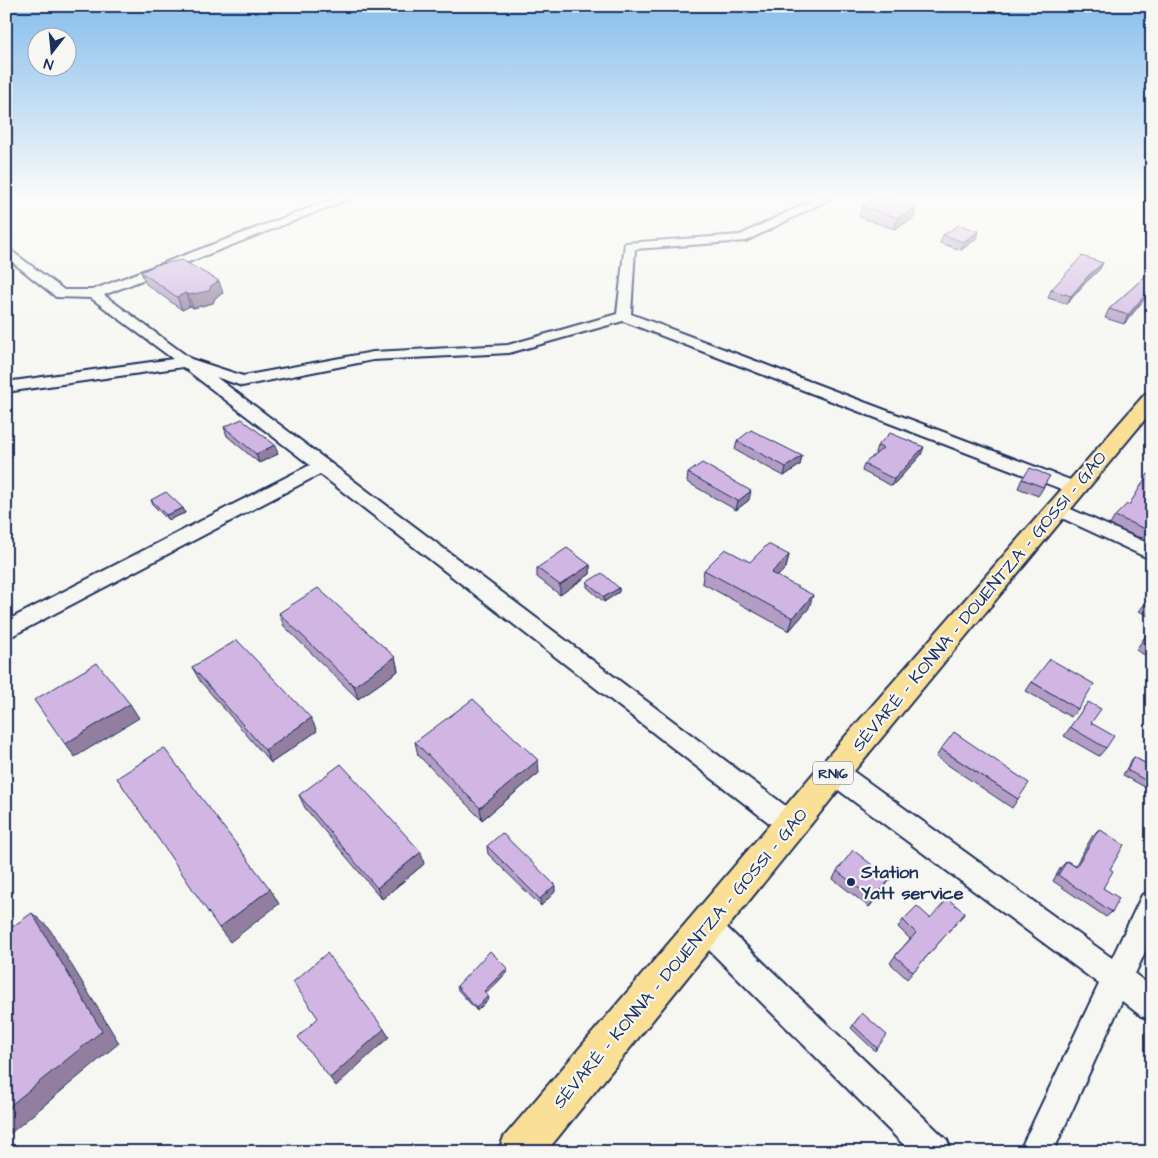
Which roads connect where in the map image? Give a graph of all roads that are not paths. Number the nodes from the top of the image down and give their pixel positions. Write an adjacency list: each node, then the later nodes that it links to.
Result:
1 (7, 252): 4 (street)
2 (204, 252): 4 (street)
3 (629, 252): 5 (street)
4 (94, 294): 6 (street)
5 (624, 316): 6 (street); 10 (street)
6 (186, 362): 7 (street); 9 (street)
7 (6, 388)
8 (1152, 398): 10 (main road, SÉVARÉ - KONNA - DOUENTZA - GOSSI - GAO / RN16)
9 (322, 466): 12 (street); 14 (street)
10 (1066, 499): 11 (street); 13 (main road, SÉVARÉ - KONNA - DOUENTZA - GOSSI - GAO / RN16)
11 (1152, 553)
12 (6, 632)
13 (834, 772): 14 (main road, SÉVARÉ - KONNA - DOUENTZA - GOSSI - GAO / RN16); 17 (street)
14 (790, 824): 16 (main road, SÉVARÉ - KONNA - DOUENTZA - GOSSI - GAO / RN16)
15 (1152, 905): 17 (street)
16 (706, 927): 19 (main road, SÉVARÉ - KONNA - DOUENTZA - GOSSI - GAO / RN16); 20 (street)
17 (1117, 980): 18 (street); 21 (street)
18 (1152, 1005)
19 (519, 1152)
20 (935, 1152)
21 (1036, 1152)

